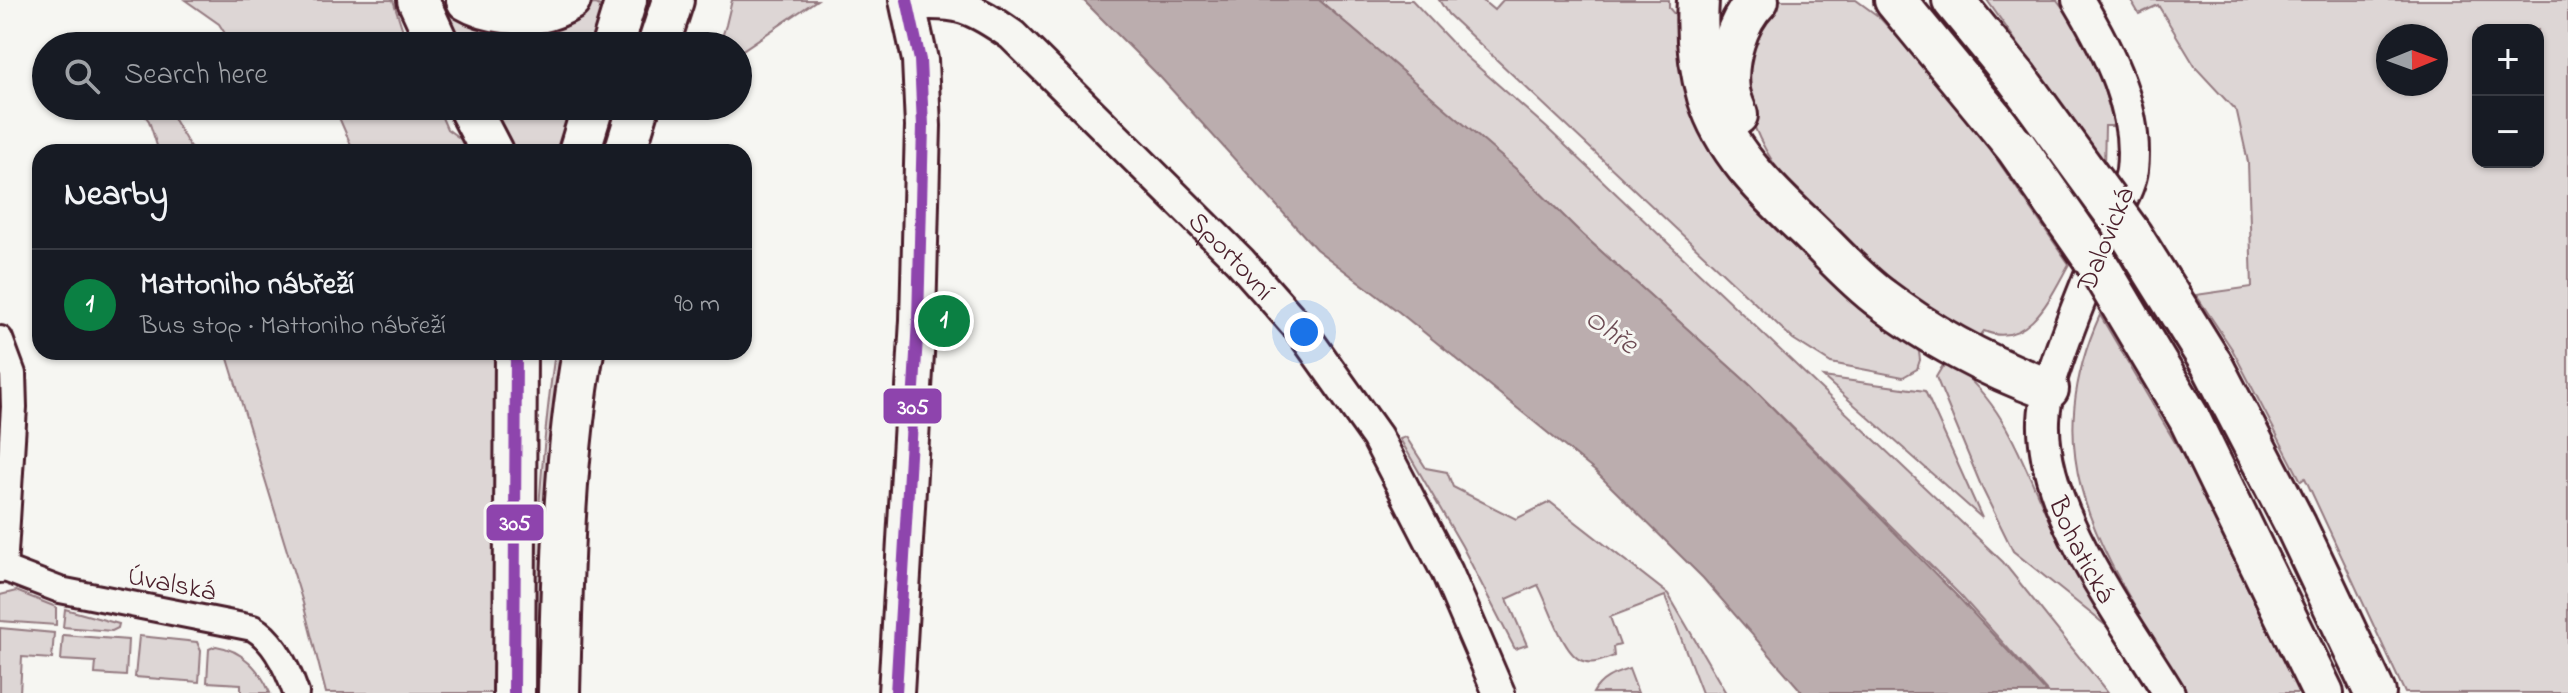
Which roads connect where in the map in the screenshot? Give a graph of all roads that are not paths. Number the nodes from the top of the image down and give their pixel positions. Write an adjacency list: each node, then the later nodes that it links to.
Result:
1 (418, 0): 13 (highway)
2 (467, 0): 3 (highway)
3 (570, 0)
4 (626, 0): 14 (highway)
5 (673, 0): 15 (highway)
6 (1698, 0): 22 (highway)
7 (1758, 0): 22 (highway)
8 (1876, 0): 12 (highway)
9 (1953, 0): 39 (highway, bridge)
10 (2078, 0): 27 (street, Dalovická)
11 (908, 2): 35 (main road); 36 (street, Sportovní)
12 (1906, 14): 38 (highway, bridge)
13 (433, 32)
14 (616, 32)
15 (663, 32)
16 (475, 120): 19 (highway)
17 (589, 120): 20 (highway)
18 (635, 120): 21 (highway)
19 (488, 144)
20 (581, 144)
21 (627, 144)
22 (1778, 201): 27 (highway)
23 (0, 339): 29 (street)
24 (516, 360): 28 (highway)
25 (533, 360): 28 (highway)
26 (582, 360): 30 (highway)
27 (2048, 389): 37 (street, Bohatická)
28 (516, 519): 32 (highway)
29 (1, 569): 31 (street, Úvalská)
30 (561, 610): 33 (highway); 34 (highway)
31 (296, 693)
32 (514, 693)
33 (559, 693)
34 (579, 693)
35 (896, 693)
36 (1499, 693)
37 (2169, 693)
38 (2323, 693)
39 (2375, 693)

